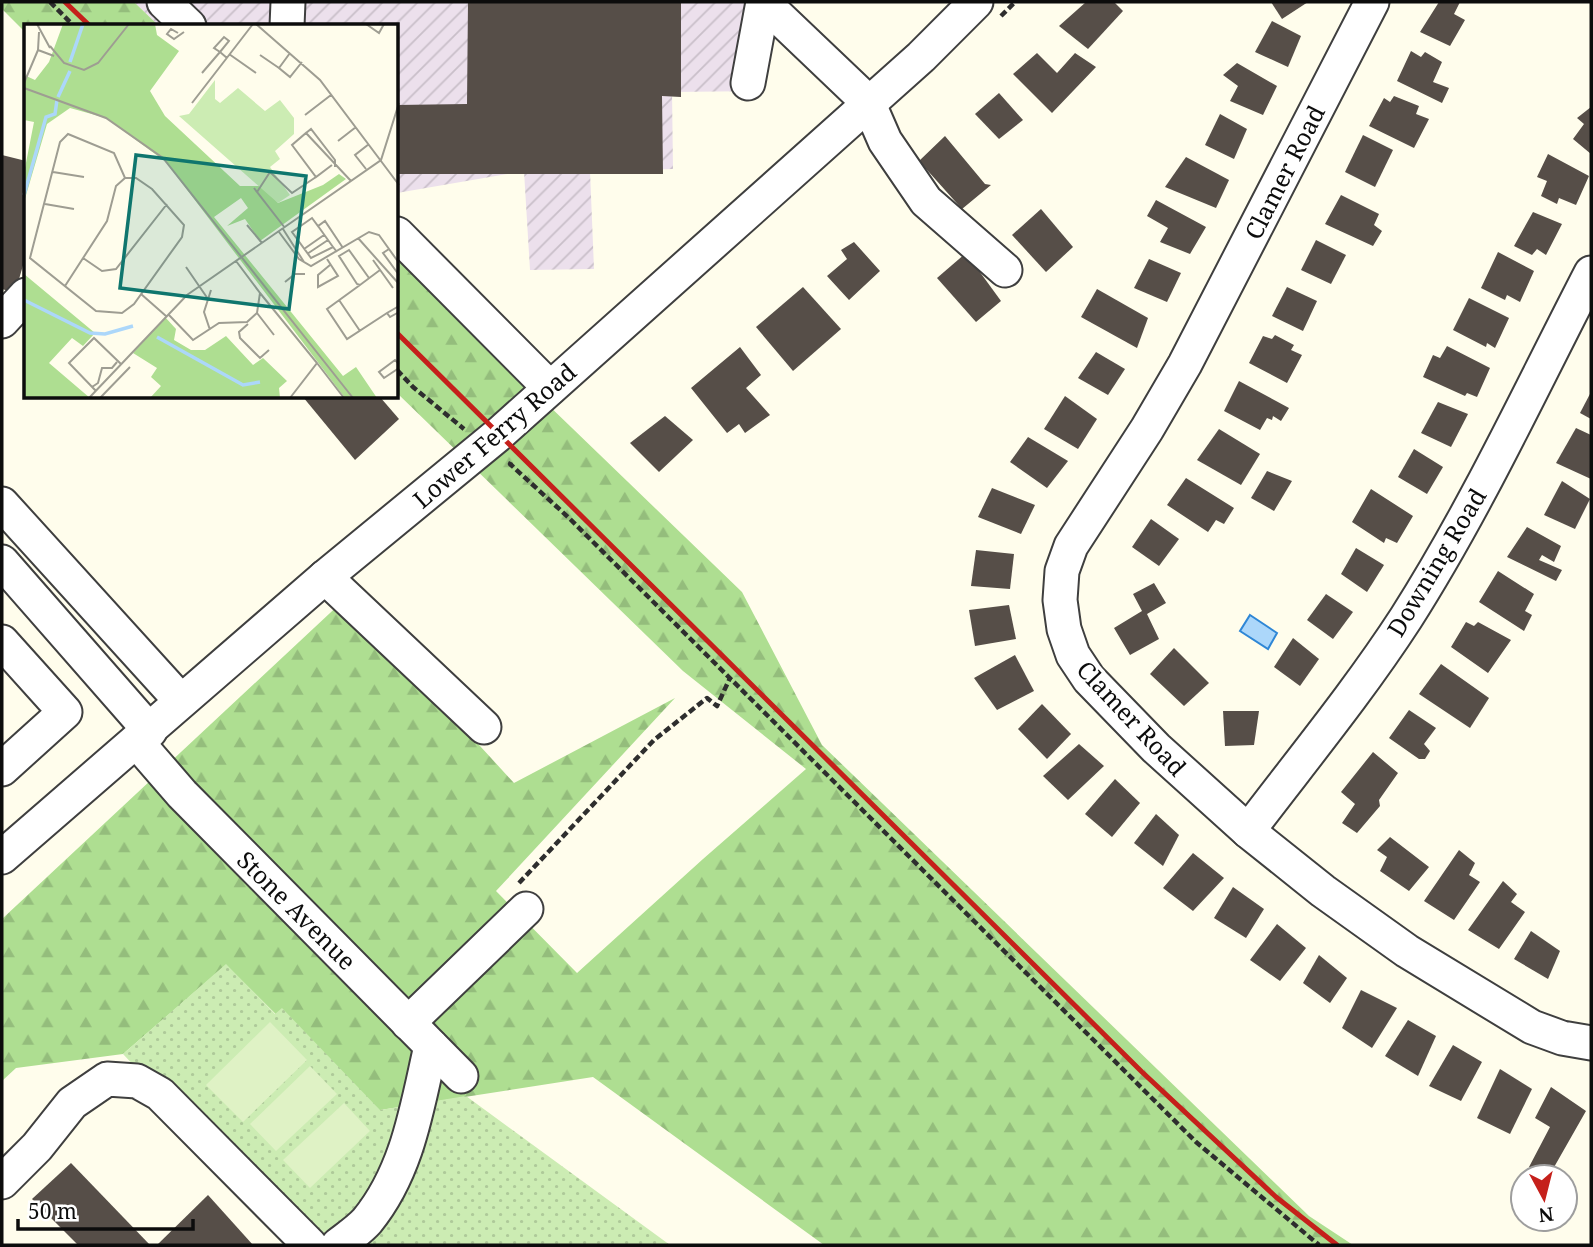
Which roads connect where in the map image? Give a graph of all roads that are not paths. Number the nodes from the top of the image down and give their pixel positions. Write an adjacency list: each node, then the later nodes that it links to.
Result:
1 (163, 2): 6 (street)
2 (288, 2): 7 (street)
3 (763, 2): 8 (street); 9 (street)
4 (976, 2): 9 (street, Lower Ferry Road)
5 (1372, 2): 24 (street, Clamer Road)
6 (187, 24)
7 (287, 24)
8 (748, 83)
9 (868, 102): 11 (street); 15 (street, Lower Ferry Road)
10 (399, 236): 15 (street)
11 (1005, 271)
12 (1591, 273): 24 (street, Downing Road)
13 (24, 297): 14 (street)
14 (2, 321)
15 (550, 388): 18 (street, Lower Ferry Road)
16 (2, 504): 20 (street)
17 (2, 562): 22 (street, Stone Avenue)
18 (325, 577): 20 (street, Lower Ferry Road); 21 (street)
19 (2, 642): 23 (street)
20 (181, 701): 22 (street, Lower Ferry Road)
21 (484, 727)
22 (143, 737): 25 (street, Lower Ferry Road); 27 (street, Stone Avenue)
23 (2, 769)
24 (1248, 831): 28 (street, Clamer Road)
25 (2, 857)
26 (521, 897): 27 (street)
27 (408, 1023): 29 (street, Stone Avenue)
28 (1591, 1043)
29 (431, 1046): 30 (street, Stone Avenue); 33 (street)
30 (461, 1076)
31 (2, 1182): 32 (street)
32 (310, 1245)
33 (338, 1245)

